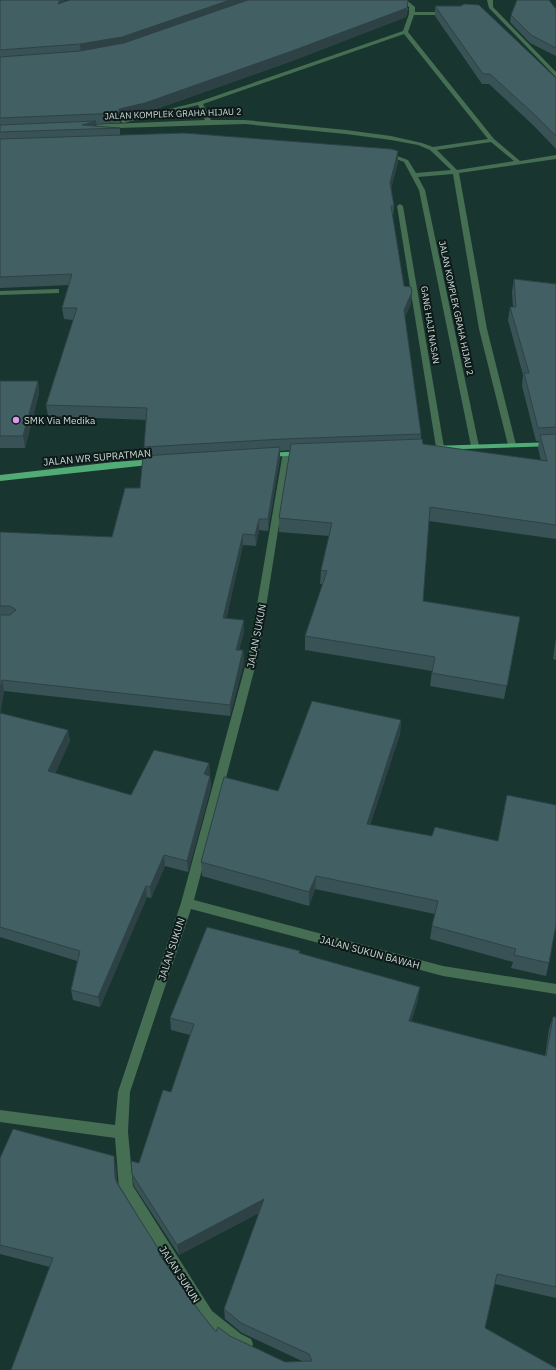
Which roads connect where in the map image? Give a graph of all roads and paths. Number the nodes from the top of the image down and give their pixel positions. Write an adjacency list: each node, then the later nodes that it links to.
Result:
1 (396, 0): 4 (street)
2 (490, 0): 6 (street)
3 (452, 13): 4 (street)
4 (412, 14): 5 (street)
5 (405, 32): 7 (street, JALAN KOMPLEK GRAHA HIJAU 2); 11 (street)
6 (556, 75)
7 (200, 103): 8 (street); 9 (street, JALAN KOMPLEK GRAHA HIJAU 2)
8 (209, 122): 9 (street, JALAN KOMPLEK GRAHA HIJAU 2); 12 (street, JALAN KOMPLEK GRAHA HIJAU 2)
9 (94, 127): 10 (street, JALAN KOMPLEK GRAHA HIJAU 2)
10 (78, 128)
11 (492, 140): 12 (street); 15 (street)
12 (432, 149): 16 (street, JALAN KOMPLEK GRAHA HIJAU 2)
13 (380, 152): 17 (street, JALAN KOMPLEK GRAHA HIJAU 2)
14 (556, 157): 15 (street)
15 (518, 162): 16 (street)
16 (456, 172): 17 (street); 22 (street)
17 (414, 175): 23 (street, JALAN KOMPLEK GRAHA HIJAU 2)
18 (400, 206): 24 (street, GANG HAJI NASAN)
19 (56, 291): 20 (street)
20 (0, 293)
21 (556, 444): 22 (main road)
22 (512, 445): 23 (main road)
23 (475, 446): 24 (main road)
24 (440, 447): 25 (main road)
25 (424, 448)
26 (309, 453): 27 (main road)
27 (286, 454): 28 (main road); 31 (street, JALAN SUKUN)
28 (255, 456)
29 (161, 462): 30 (main road, JALAN WR SUPRATMAN)
30 (0, 478)
31 (186, 903): 32 (street, JALAN SUKUN BAWAH); 34 (street, JALAN SUKUN)
32 (556, 989)
33 (0, 1116): 34 (street)
34 (120, 1132): 35 (street, JALAN SUKUN)
35 (256, 1348)

